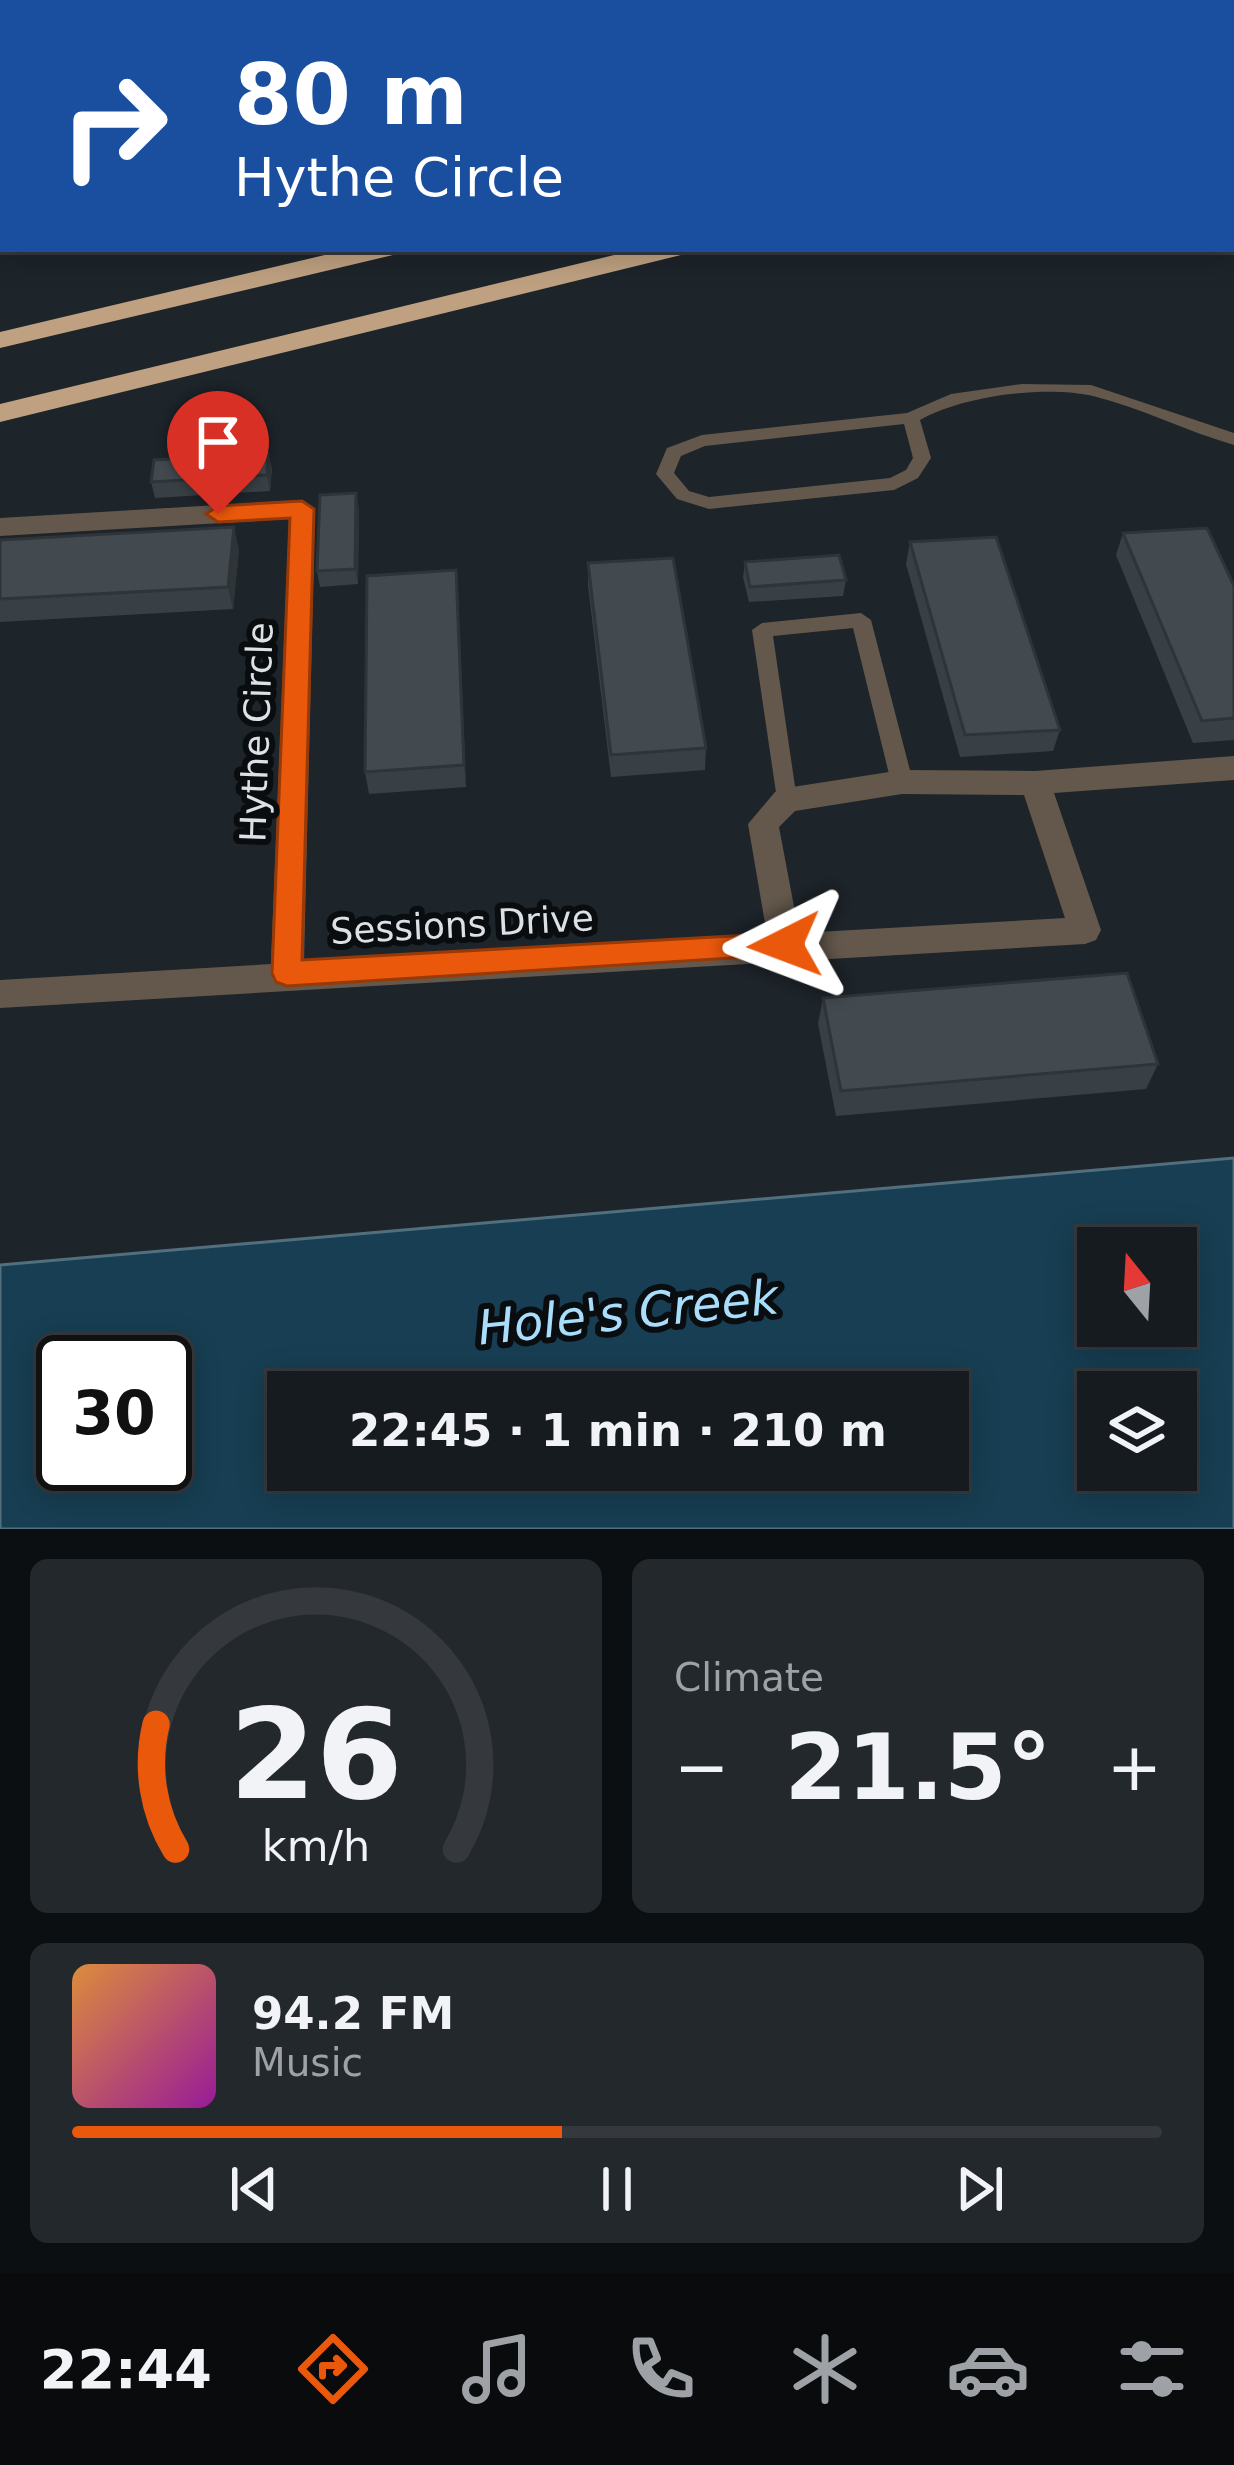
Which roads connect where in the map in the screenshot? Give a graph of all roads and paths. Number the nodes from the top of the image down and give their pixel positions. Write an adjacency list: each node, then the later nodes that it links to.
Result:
1 (371, 252): 3 (highway)
2 (660, 252): 4 (highway)
3 (0, 340)
4 (0, 413)
5 (911, 418): 5 (lane); 6 (lane)
6 (1234, 439)
7 (0, 527): 13 (street, Hythe Circle)
8 (1234, 768): 10 (street)
9 (902, 782): 10 (street); 11 (street); 11 (lane)
10 (1035, 783): 12 (street, Sessions Drive)
11 (786, 800): 12 (street)
12 (785, 945): 13 (street, Sessions Drive)
13 (287, 973): 14 (street, Sessions Drive)
14 (0, 994)

